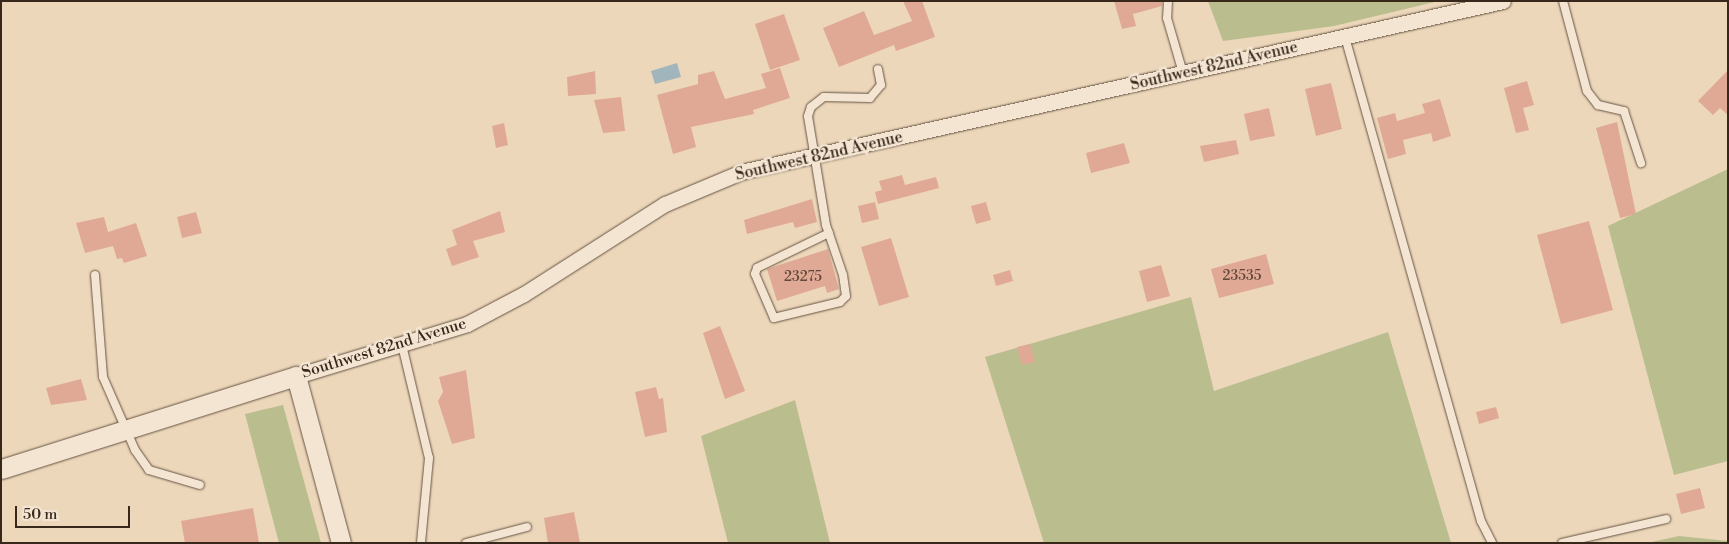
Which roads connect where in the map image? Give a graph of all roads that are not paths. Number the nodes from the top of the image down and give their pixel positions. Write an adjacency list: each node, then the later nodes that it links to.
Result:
1 (1168, 1): 6 (lane)
2 (1503, 1): 4 (street, Southwest 82nd Avenue)
3 (1563, 1): 8 (lane)
4 (1345, 37): 6 (street, Southwest 82nd Avenue); 21 (lane)
5 (878, 69): 7 (lane)
6 (1183, 73): 7 (street, Southwest 82nd Avenue)
7 (813, 156): 9 (lane); 11 (street, Southwest 82nd Avenue)
8 (1641, 163)
9 (829, 233): 9 (lane)
10 (95, 275): 13 (lane)
11 (402, 345): 12 (street, Southwest 82nd Avenue); 19 (lane)
12 (296, 376): 13 (street, Southwest 82nd Avenue); 18 (street)
13 (128, 429): 14 (street, Southwest 82nd Avenue); 15 (lane)
14 (1, 469)
15 (200, 485)
16 (1666, 519): 22 (lane)
17 (527, 527): 20 (lane)
18 (341, 543)
19 (421, 543)
20 (466, 543)
21 (1492, 543)
22 (1562, 543)

